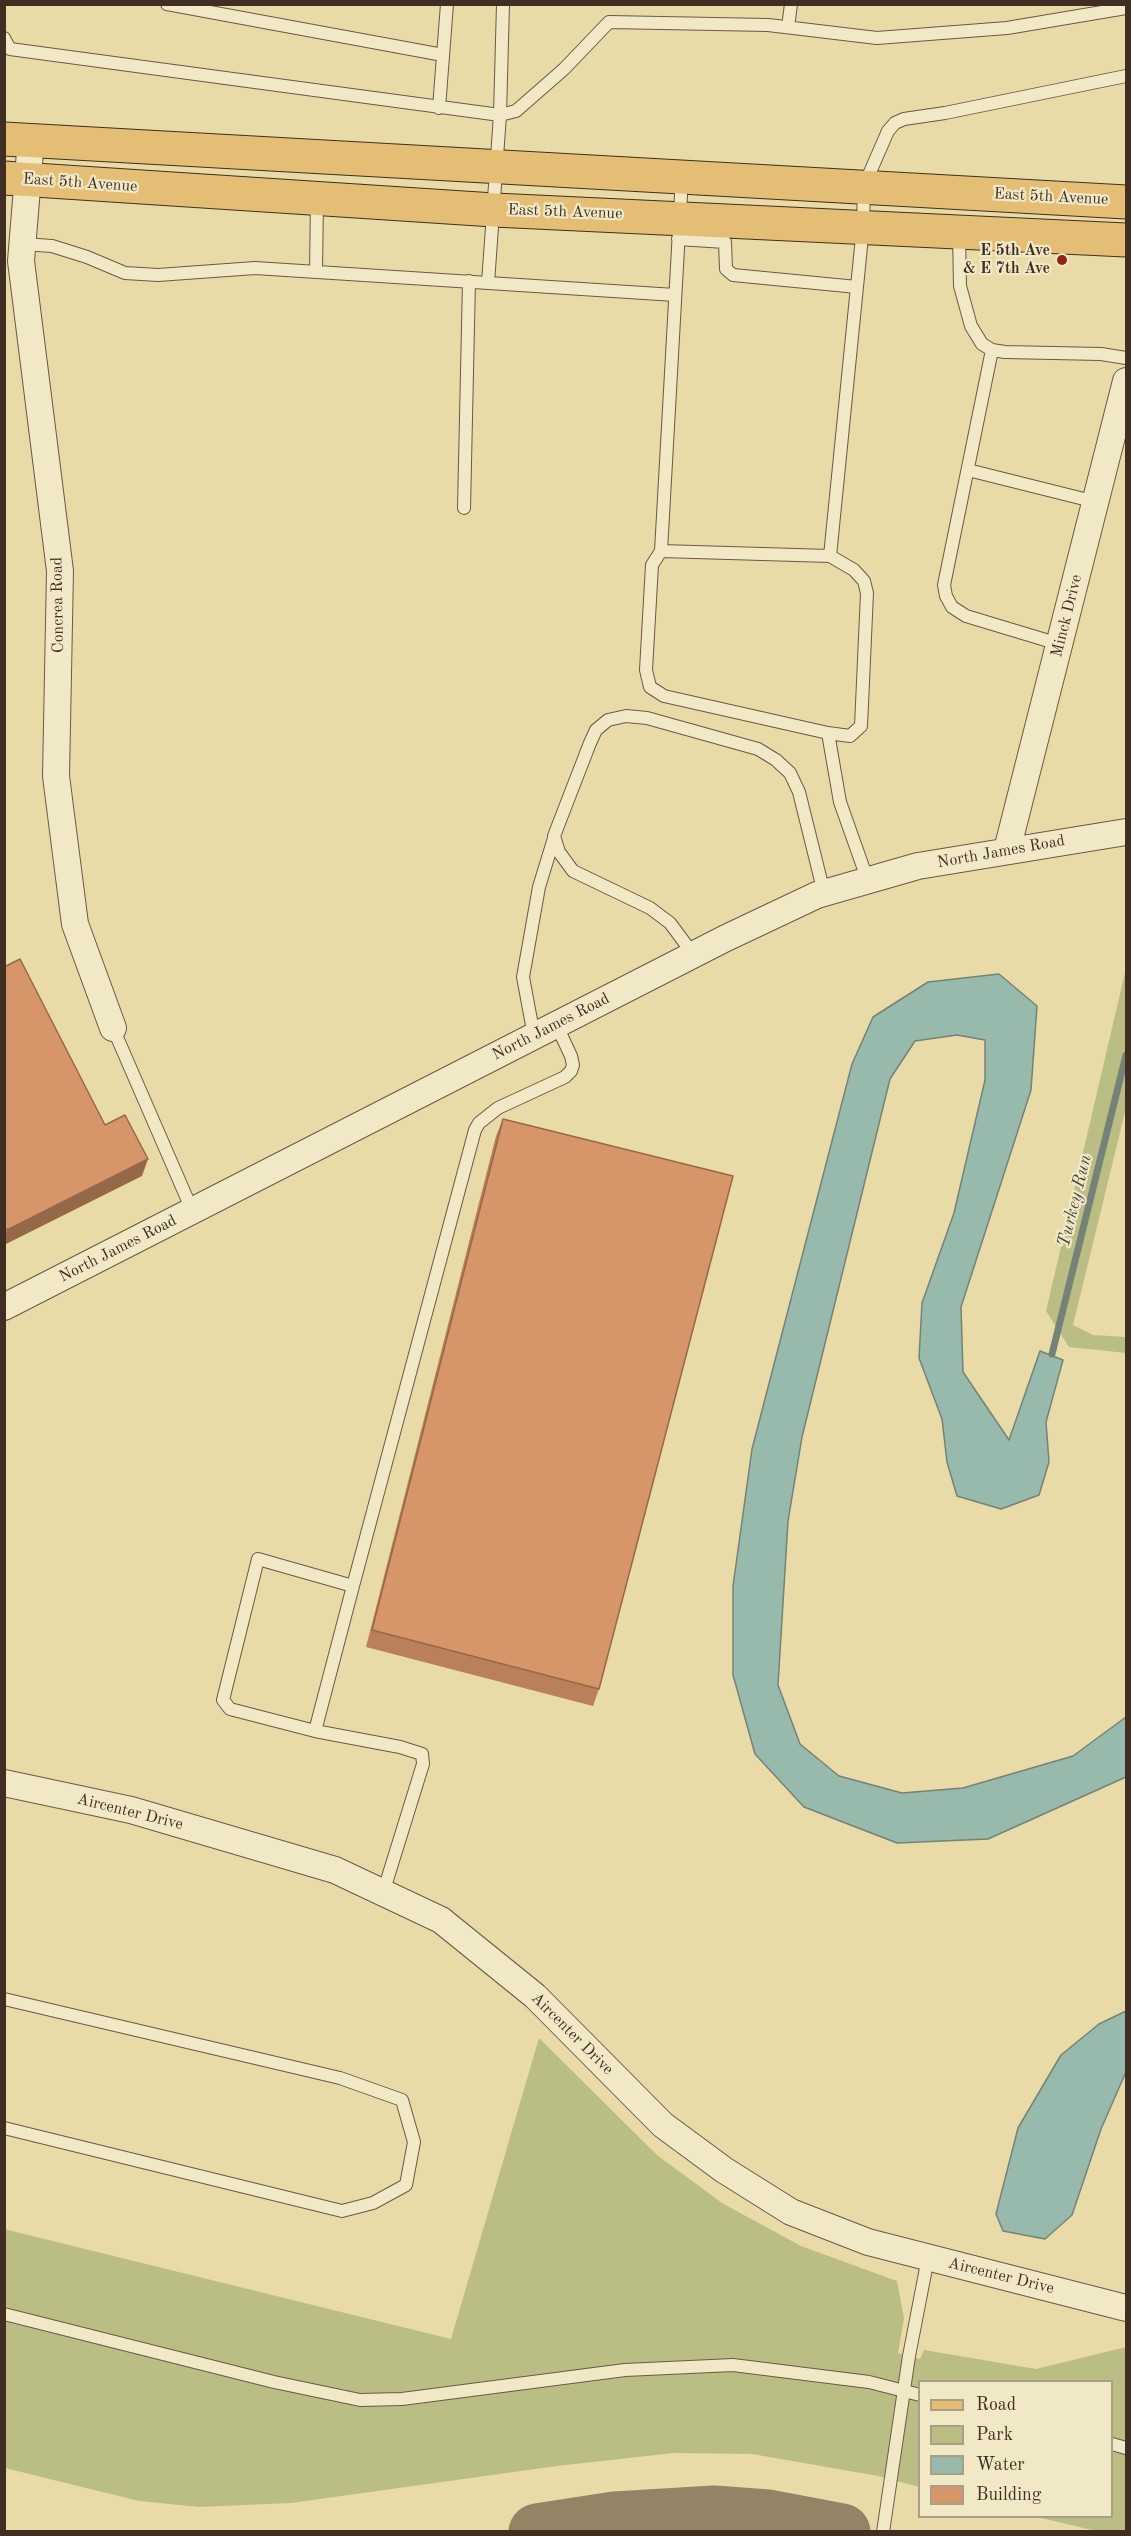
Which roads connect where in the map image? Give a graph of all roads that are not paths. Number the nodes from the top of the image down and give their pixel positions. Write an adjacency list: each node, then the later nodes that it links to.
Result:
1 (167, 4): 8 (lane)
2 (447, 4): 8 (lane)
3 (503, 4): 11 (lane)
4 (791, 4): 6 (lane)
5 (1126, 8): 6 (lane)
6 (788, 27): 11 (lane)
7 (4, 38): 10 (lane)
8 (443, 55): 10 (lane)
9 (1126, 75): 16 (lane)
10 (440, 108): 11 (lane)
11 (500, 115): 13 (lane)
12 (18, 139): 13 (main road, East 5th Avenue); 15 (street, Concrea Road)
13 (496, 165): 14 (main road, East 5th Avenue); 19 (lane)
14 (682, 176): 16 (main road, East 5th Avenue); 21 (lane)
15 (16, 179): 17 (main road, East 5th Avenue); 24 (street, Concrea Road)
16 (864, 186): 18 (main road, East 5th Avenue); 20 (lane)
17 (317, 198): 19 (main road, East 5th Avenue); 25 (lane)
18 (1126, 202)
19 (494, 210): 21 (main road, East 5th Avenue); 27 (lane)
20 (862, 227): 21 (main road, East 5th Avenue); 22 (main road, East 5th Avenue); 28 (lane)
21 (679, 228): 28 (lane); 29 (lane)
22 (959, 232): 23 (main road, East 5th Avenue); 30 (lane)
23 (1126, 240)
24 (23, 244): 25 (lane); 46 (street, Concrea Road)
25 (316, 271): 26 (lane)
26 (469, 281): 27 (lane); 35 (lane)
27 (489, 283): 29 (lane)
28 (857, 287): 37 (lane)
29 (675, 295): 36 (lane)
30 (992, 350): 31 (lane); 33 (lane)
31 (1126, 358)
32 (1126, 381): 34 (street, Minck Drive)
33 (968, 470): 34 (lane); 38 (lane)
34 (1096, 502): 38 (street, Minck Drive)
35 (464, 508)
36 (661, 551): 37 (lane); 39 (lane)
37 (830, 556): 39 (lane)
38 (1059, 644): 42 (street, Minck Drive)
39 (828, 733): 43 (lane)
40 (1126, 832): 42 (street, North James Road)
41 (554, 836): 44 (lane); 45 (lane); 47 (lane)
42 (1007, 850): 43 (street, North James Road)
43 (868, 881): 44 (street, North James Road)
44 (824, 893): 45 (street, North James Road)
45 (693, 954): 47 (street, North James Road)
46 (113, 1028): 48 (lane)
47 (545, 1030): 48 (street, North James Road); 50 (lane)
48 (192, 1210): 49 (street, North James Road)
49 (4, 1306)
50 (353, 1586): 51 (lane); 51 (lane)
51 (315, 1731): 53 (lane)
52 (4, 1783): 53 (street, Aircenter Drive)
53 (383, 1893): 56 (street, Aircenter Drive)
54 (4, 1999): 55 (lane)
55 (4, 2128)
56 (928, 2258): 57 (street, Aircenter Drive); 59 (lane)
57 (1126, 2308)
58 (4, 2314): 59 (lane)
59 (905, 2392): 60 (lane); 61 (lane)
60 (918, 2395)
61 (883, 2532)

